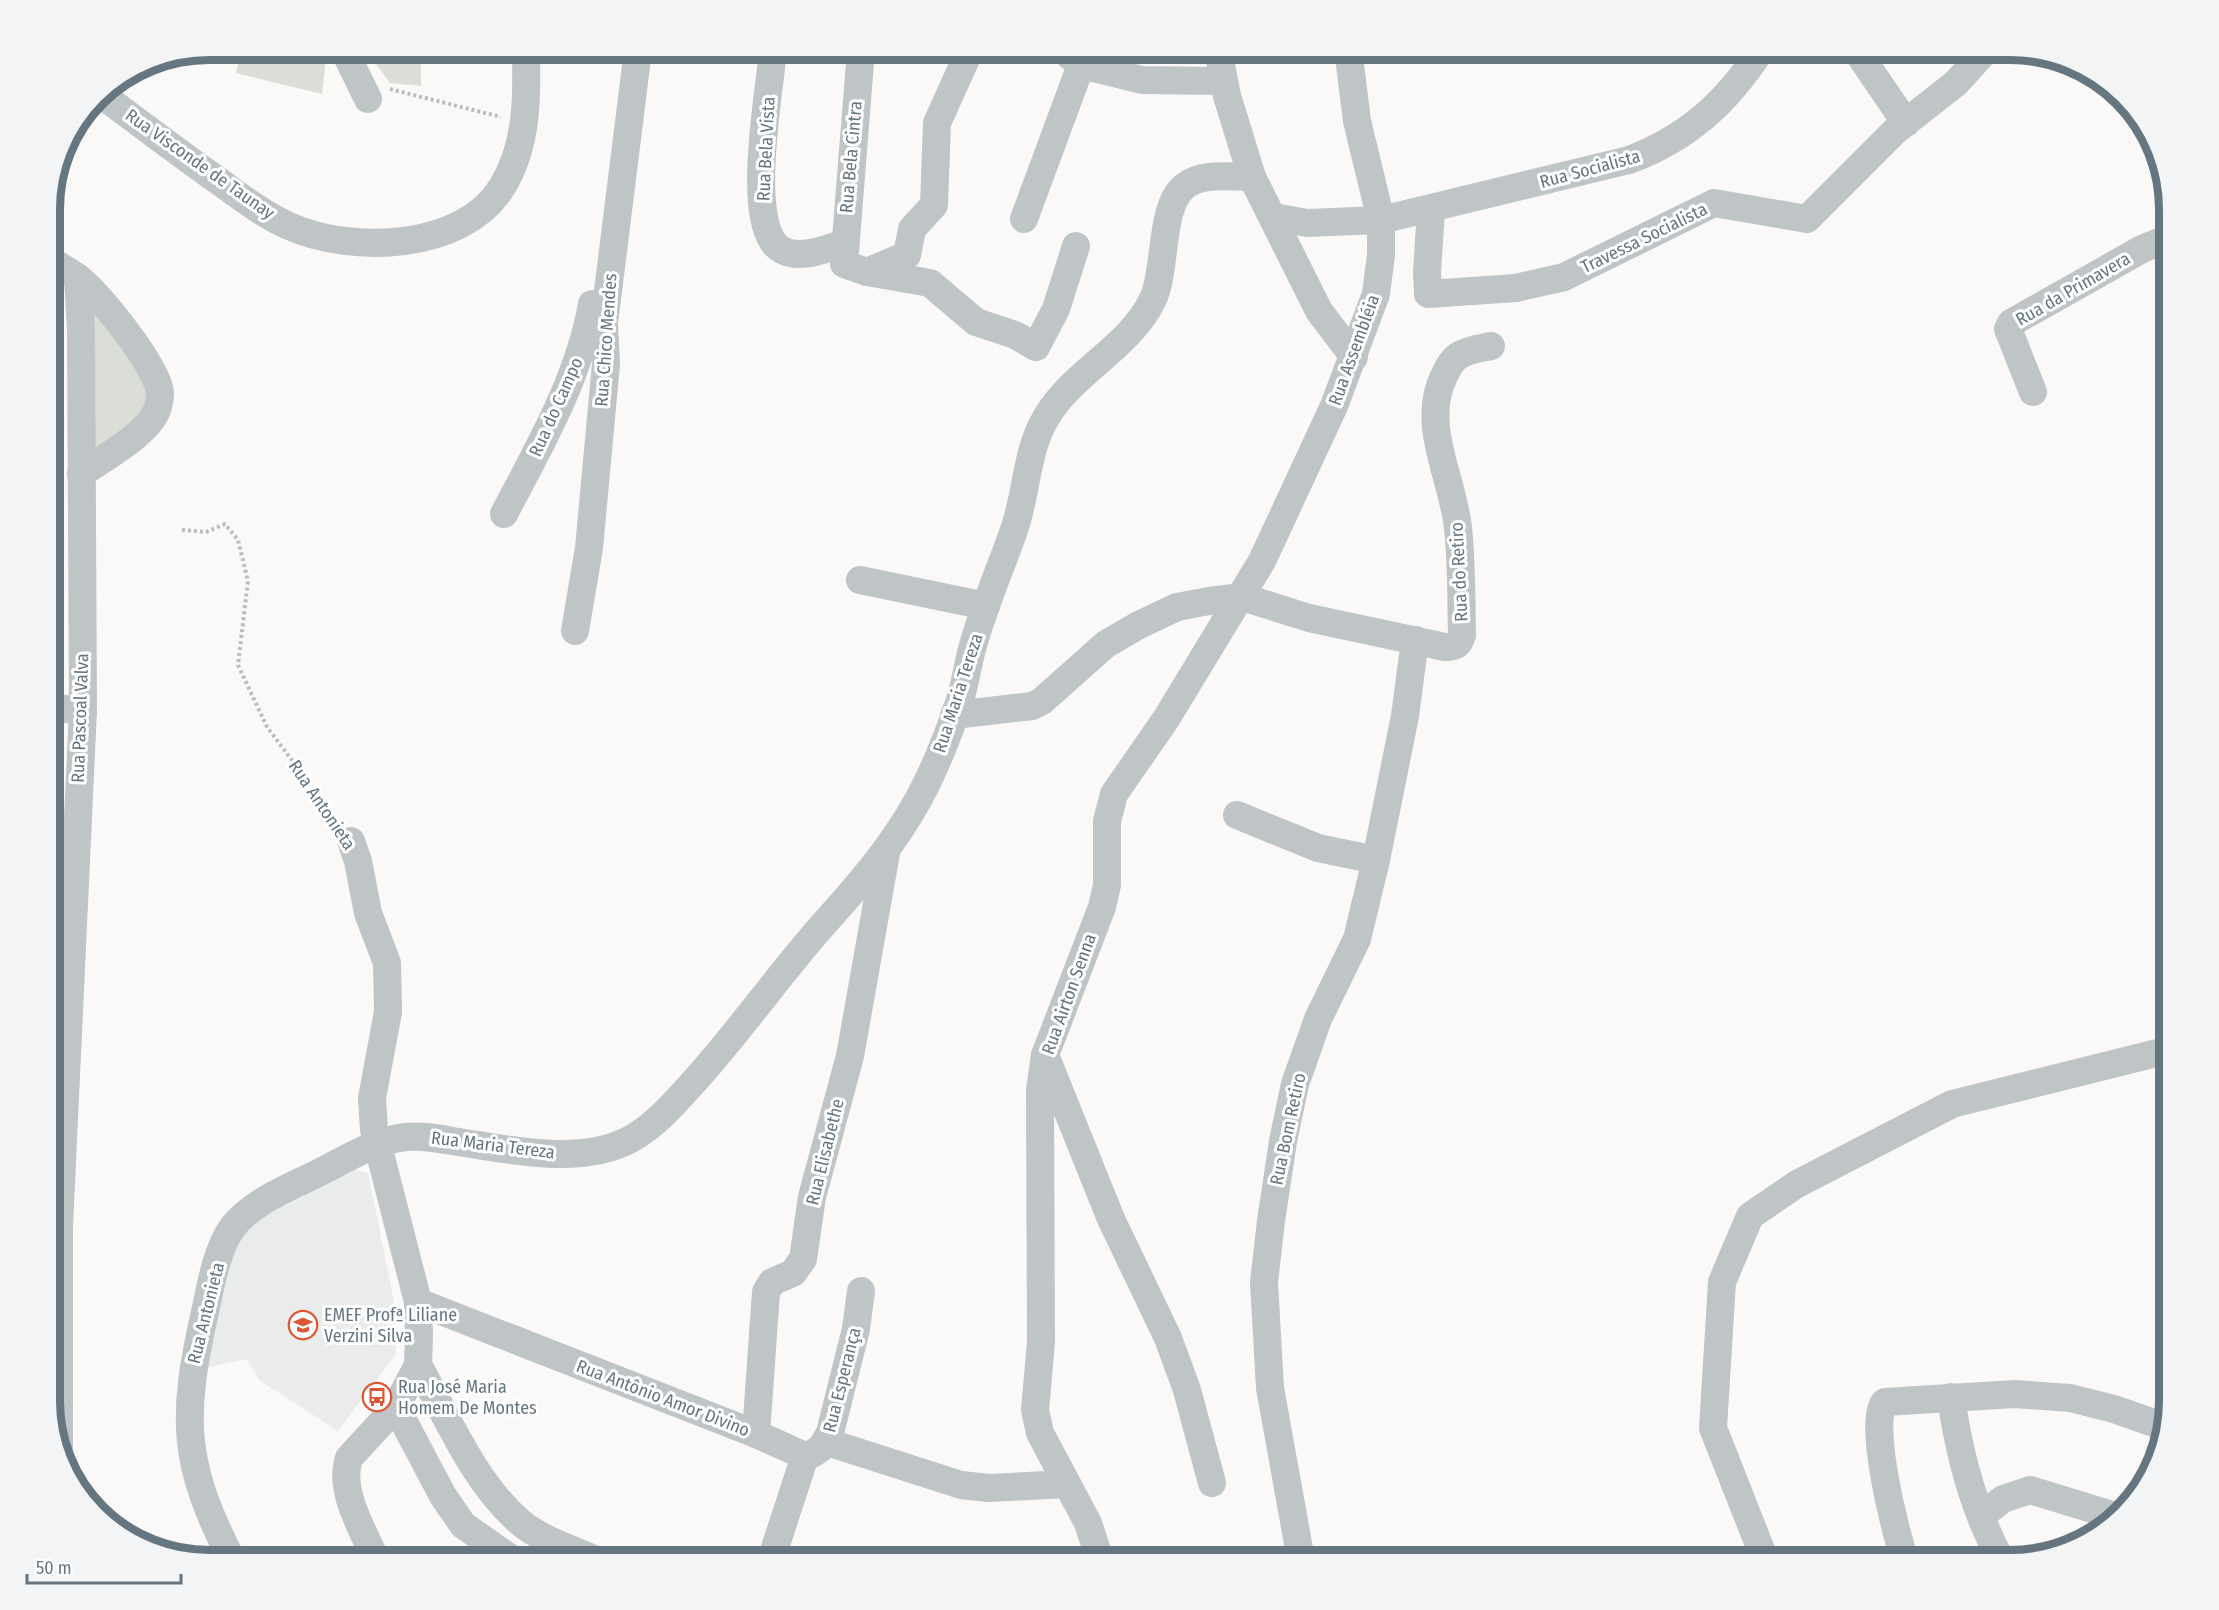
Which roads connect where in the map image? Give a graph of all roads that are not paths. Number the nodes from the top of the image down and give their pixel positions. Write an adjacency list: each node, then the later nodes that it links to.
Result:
1 (352, 60): 15 (street)
2 (526, 60): 16 (street, Rua Visconde de Taunay)
3 (637, 60): 23 (street, Rua Chico Mendes)
4 (772, 60): 26 (street, Rua Bela Vista)
5 (861, 60): 26 (street, Rua Bela Cintra)
6 (965, 60): 26 (street, Rua Bela Vista)
7 (1071, 60): 21 (street)
8 (1081, 60): 14 (street)
9 (1220, 60): 14 (street)
10 (1350, 60): 22 (street, Rua Assembléia)
11 (1753, 60): 19 (street, Rua Socialista)
12 (1863, 60): 17 (street)
13 (1977, 60): 17 (street, Travessa Socialista)
14 (1224, 81): 18 (street)
15 (378, 93)
16 (109, 99)
17 (1906, 123): 19 (street, Travessa Socialista)
18 (1252, 177): 20 (street); 36 (street, Rua Maria Tereza)
19 (1431, 209): 22 (street, Rua Socialista)
20 (1273, 217): 22 (street, Rua Socialista); 30 (street)
21 (1024, 219)
22 (1381, 220): 30 (street, Rua Assembléia)
23 (615, 228): 33 (street, Rua do Campo); 37 (street, Rua Chico Mendes)
24 (2159, 242): 31 (street, Rua da Primavera)
25 (1076, 246): 26 (street)
26 (852, 260)
27 (60, 266): 28 (street)
28 (78, 278): 32 (street, Rua Pascoal Valva); 32 (street)
29 (1491, 346): 38 (street, Rua do Retiro)
30 (1354, 357): 35 (street, Rua Assembléia)
31 (2033, 392)
32 (81, 474): 40 (street, Rua Pascoal Valva)
33 (504, 514)
34 (860, 580): 36 (street)
35 (1242, 597): 38 (street, Rua do Retiro); 41 (street); 48 (street, Rua Airton Senna)
36 (986, 606): 41 (street, Rua Maria Tereza)
37 (575, 631)
38 (1416, 640): 45 (street, Rua Bom Retiro)
39 (60, 709): 40 (street)
40 (82, 710): 46 (street, Rua Pascoal Valva)
41 (954, 715): 44 (street, Rua Maria Tereza)
42 (1237, 815): 45 (street)
43 (351, 841): 49 (street, Rua Antonieta)
44 (886, 853): 49 (street, Rua Maria Tereza); 56 (street, Rua Elisabethe)
45 (1376, 860): 68 (street, Rua Bom Retiro)
46 (60, 1032)
47 (2159, 1052): 69 (street)
48 (1045, 1055): 58 (street); 59 (street, Rua Airton Senna)
49 (377, 1144): 51 (street, Rua Antonieta); 62 (street, Rua Antonieta)
50 (861, 1291): 57 (street, Rua Esperança)
51 (418, 1302): 52 (street, Rua Antonieta); 56 (street, Rua Antônio Amor Divino)
52 (418, 1365): 54 (street, Rua Antonieta); 65 (street)
53 (1951, 1397): 55 (street); 61 (street); 70 (street)
54 (396, 1407): 63 (street); 64 (street)
55 (2157, 1424)
56 (756, 1434): 57 (street, Rua Antônio Amor Divino)
57 (816, 1449): 59 (street, Rua Antônio Amor Divino); 66 (street)
58 (1212, 1483)
59 (1067, 1484): 67 (street, Rua Airton Senna)
60 (2107, 1514): 61 (street)
61 (1981, 1516): 71 (street)
62 (227, 1550)
63 (372, 1550)
64 (499, 1550)
65 (574, 1550)
66 (775, 1550)
67 (1097, 1550)
68 (1299, 1550)
69 (1761, 1550)
70 (1902, 1550)
71 (1996, 1550)

